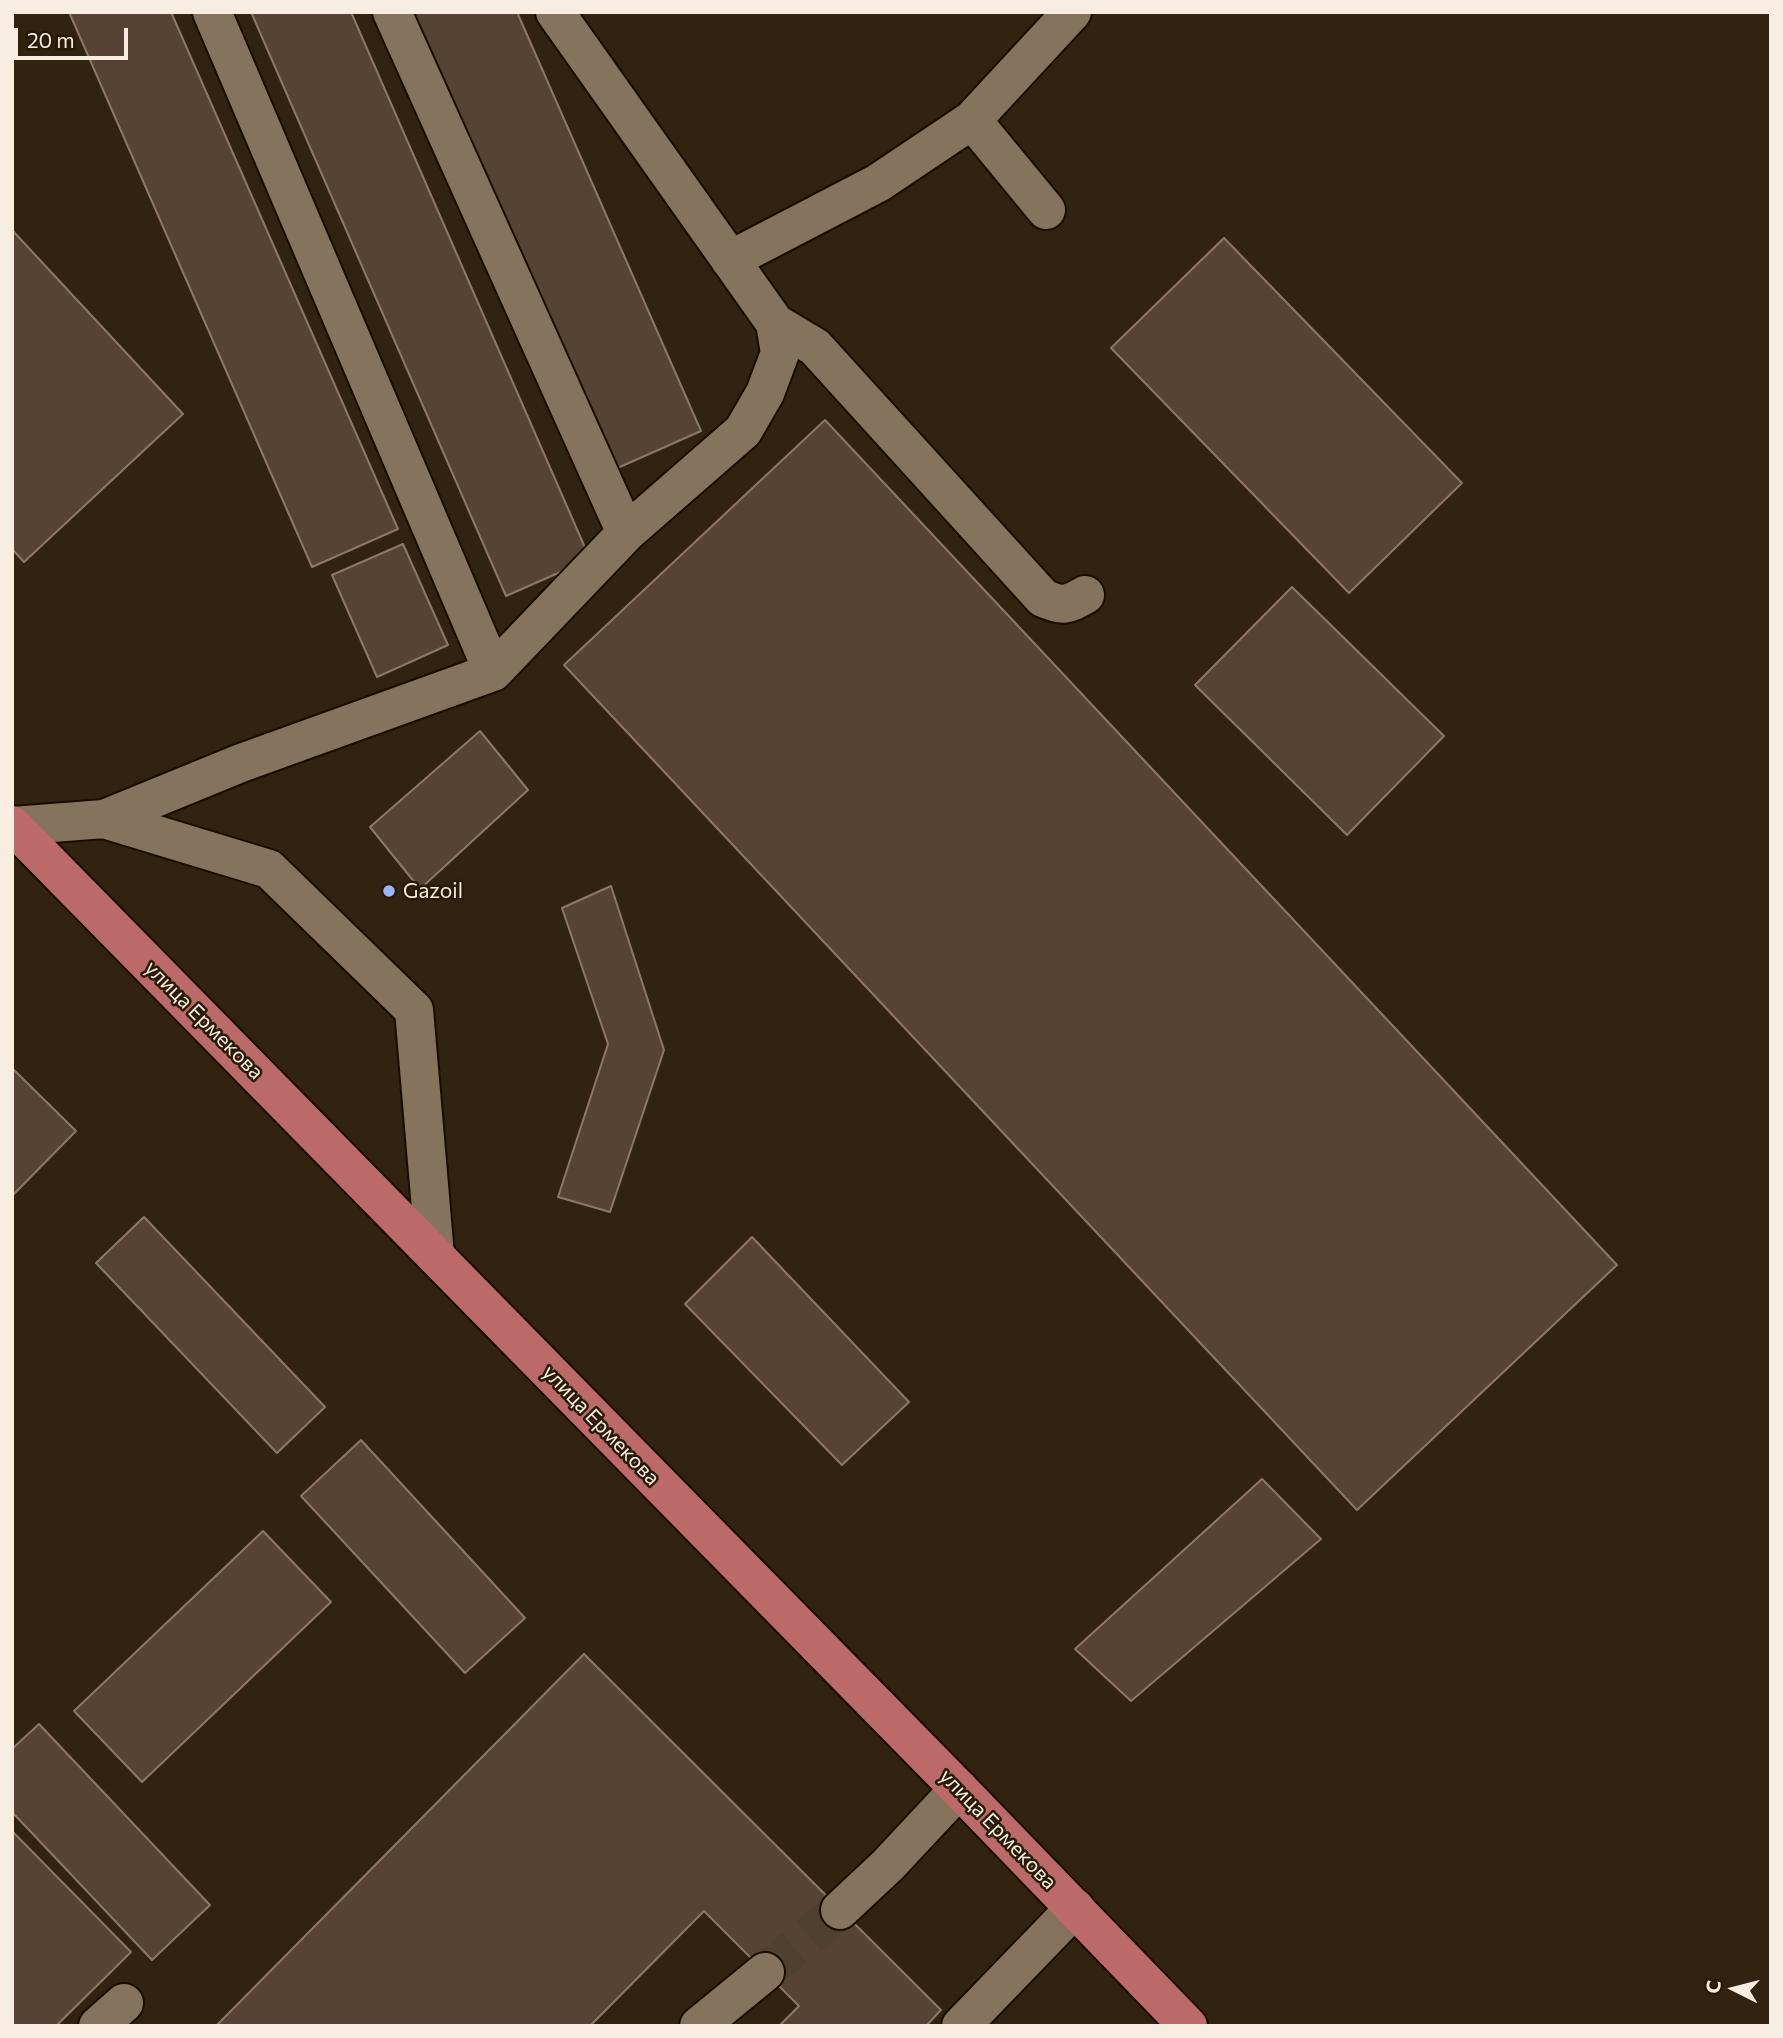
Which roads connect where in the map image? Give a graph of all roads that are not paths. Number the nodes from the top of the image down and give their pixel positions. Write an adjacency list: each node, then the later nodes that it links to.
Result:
1 (212, 12): 11 (street)
2 (392, 12): 9 (street)
3 (555, 12): 7 (street)
4 (1072, 12): 5 (street)
5 (972, 120): 6 (street); 7 (street)
6 (1046, 210)
7 (730, 260): 8 (street)
8 (775, 323): 9 (street); 10 (street)
9 (626, 533): 11 (street)
10 (1085, 595)
11 (493, 672): 12 (street)
12 (104, 819): 13 (street); 14 (street)
13 (13, 826): 14 (main road, улица Ермекова)
14 (435, 1255): 15 (main road, улица Ермекова)
15 (959, 1789): 16 (main road, улица Ермекова); 17 (street)
16 (1075, 1908): 20 (street); 21 (main road, улица Ермекова)
17 (840, 1910)
18 (765, 1972): 19 (street)
19 (699, 2026)
20 (961, 2026)
21 (1188, 2026)

